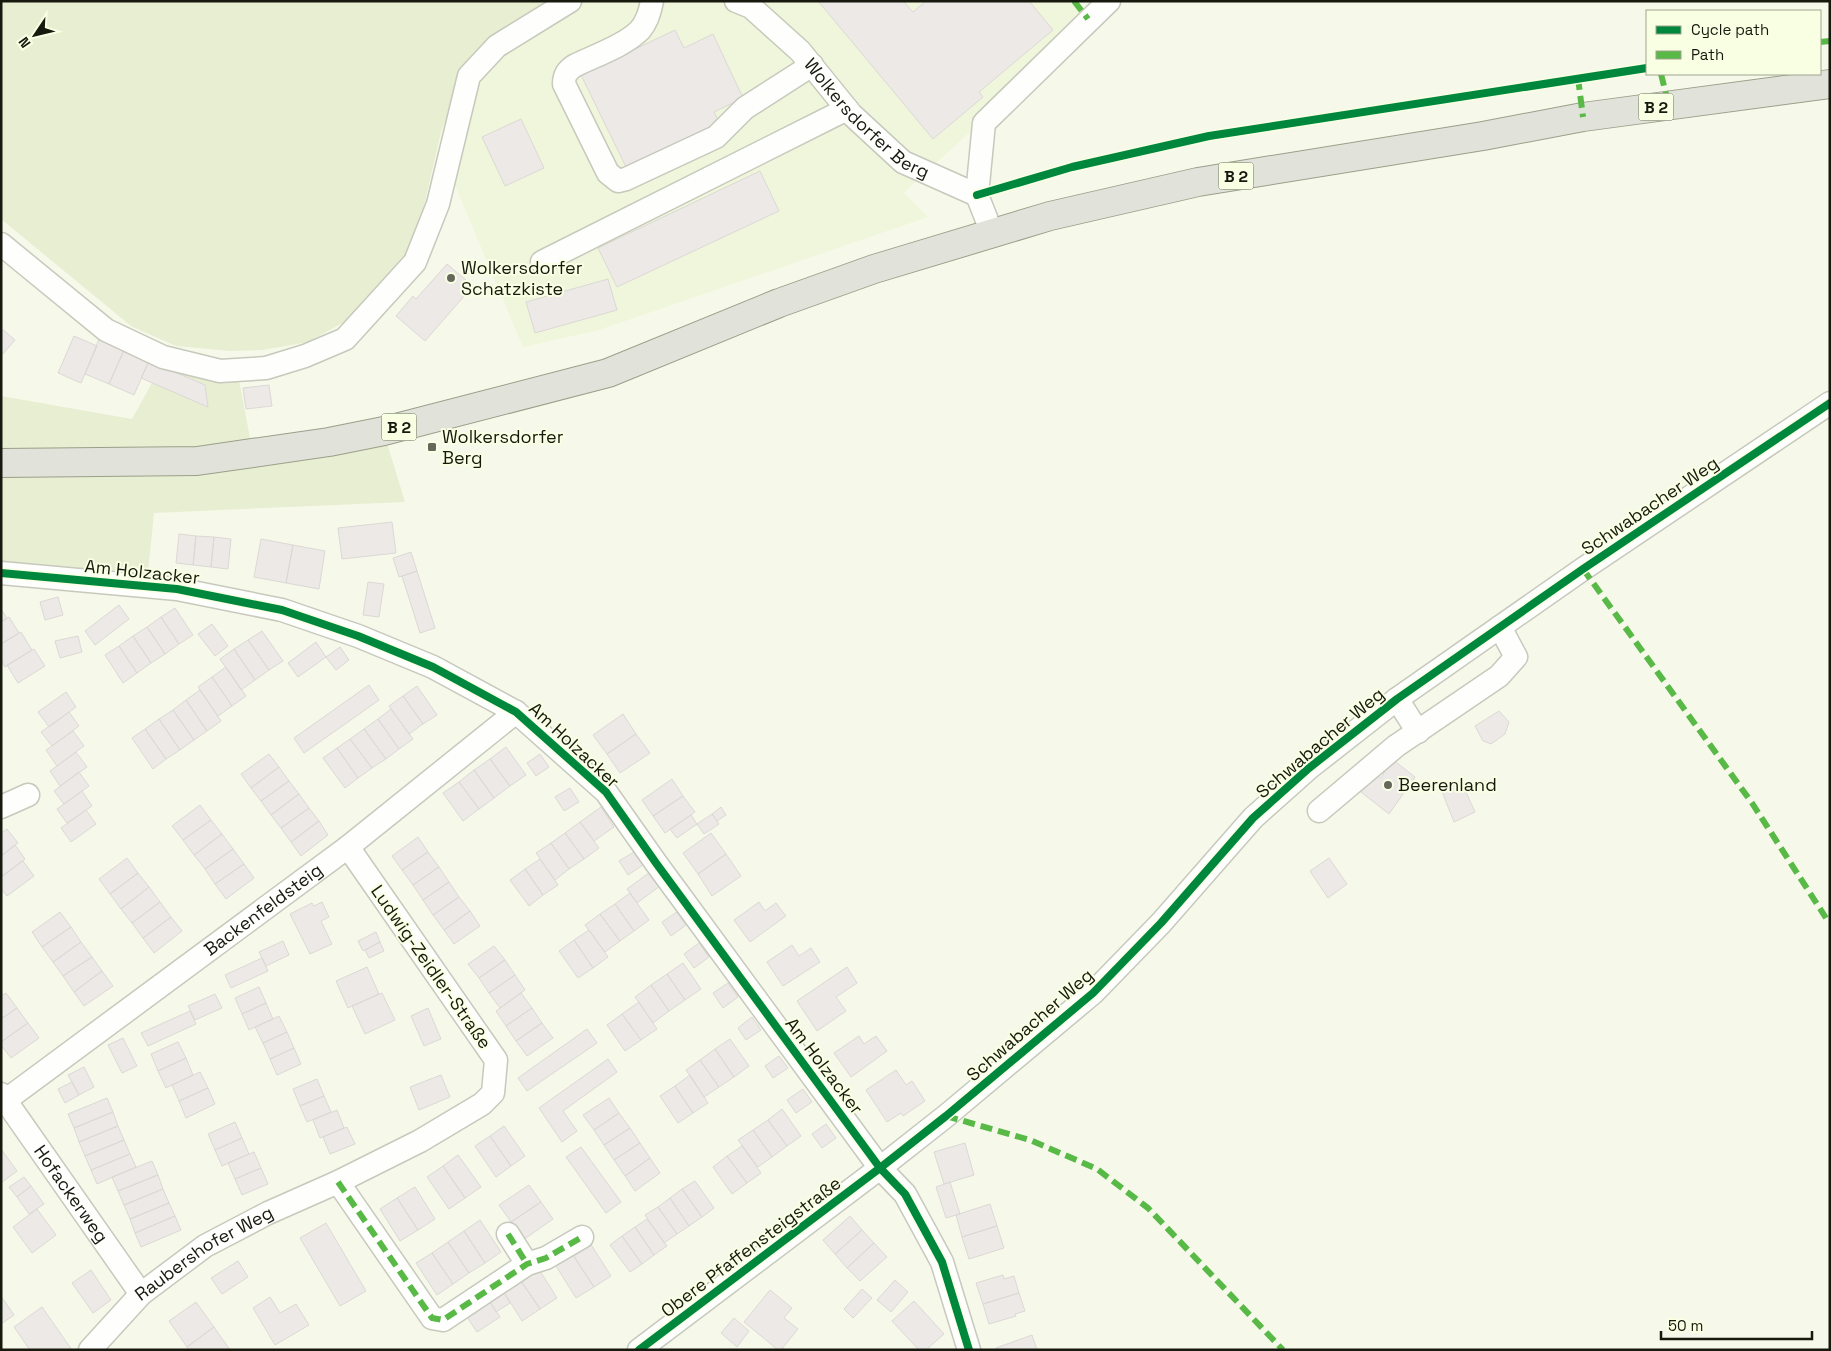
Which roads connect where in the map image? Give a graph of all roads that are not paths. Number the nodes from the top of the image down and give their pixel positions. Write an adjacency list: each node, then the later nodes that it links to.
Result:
1 (570, 1): 10 (street)
2 (652, 1): 5 (street)
3 (736, 1): 5 (street, Wolkersdorfer Berg)
4 (1109, 1): 8 (street)
5 (812, 65): 7 (street, Wolkersdorfer Berg)
6 (1830, 84): 9 (main road, B 2)
7 (847, 109): 8 (street, Wolkersdorfer Berg); 11 (street)
8 (977, 195): 9 (street)
9 (992, 233): 13 (main road, B 2)
10 (1, 244)
11 (542, 262)
12 (1830, 403): 15 (street, Schwabacher Weg)
13 (1, 464)
14 (1, 573): 17 (street, Am Holzacker)
15 (1500, 627): 16 (street, Schwabacher Weg); 18 (street)
16 (1397, 698): 18 (street); 25 (street, Schwabacher Weg)
17 (516, 712): 22 (street, Backenfeldsteig); 25 (street, Am Holzacker)
18 (1418, 732): 21 (street)
19 (28, 795): 20 (street)
20 (1, 807)
21 (1319, 811)
22 (348, 847): 23 (street, Ludwig-Zeidler-Straße); 24 (street, Backenfeldsteig)
23 (493, 1093): 26 (street, Raubershofer Weg)
24 (3, 1097): 30 (street, Hofackerweg)
25 (880, 1168): 32 (street, Obere Pfaffensteigstraße); 33 (street, Am Holzacker)
26 (338, 1182): 29 (street); 30 (street, Raubershofer Weg)
27 (508, 1234): 29 (street)
28 (582, 1238): 29 (street)
29 (527, 1264)
30 (141, 1294): 31 (street, Raubershofer Weg)
31 (90, 1350)
32 (639, 1350)
33 (969, 1350)

